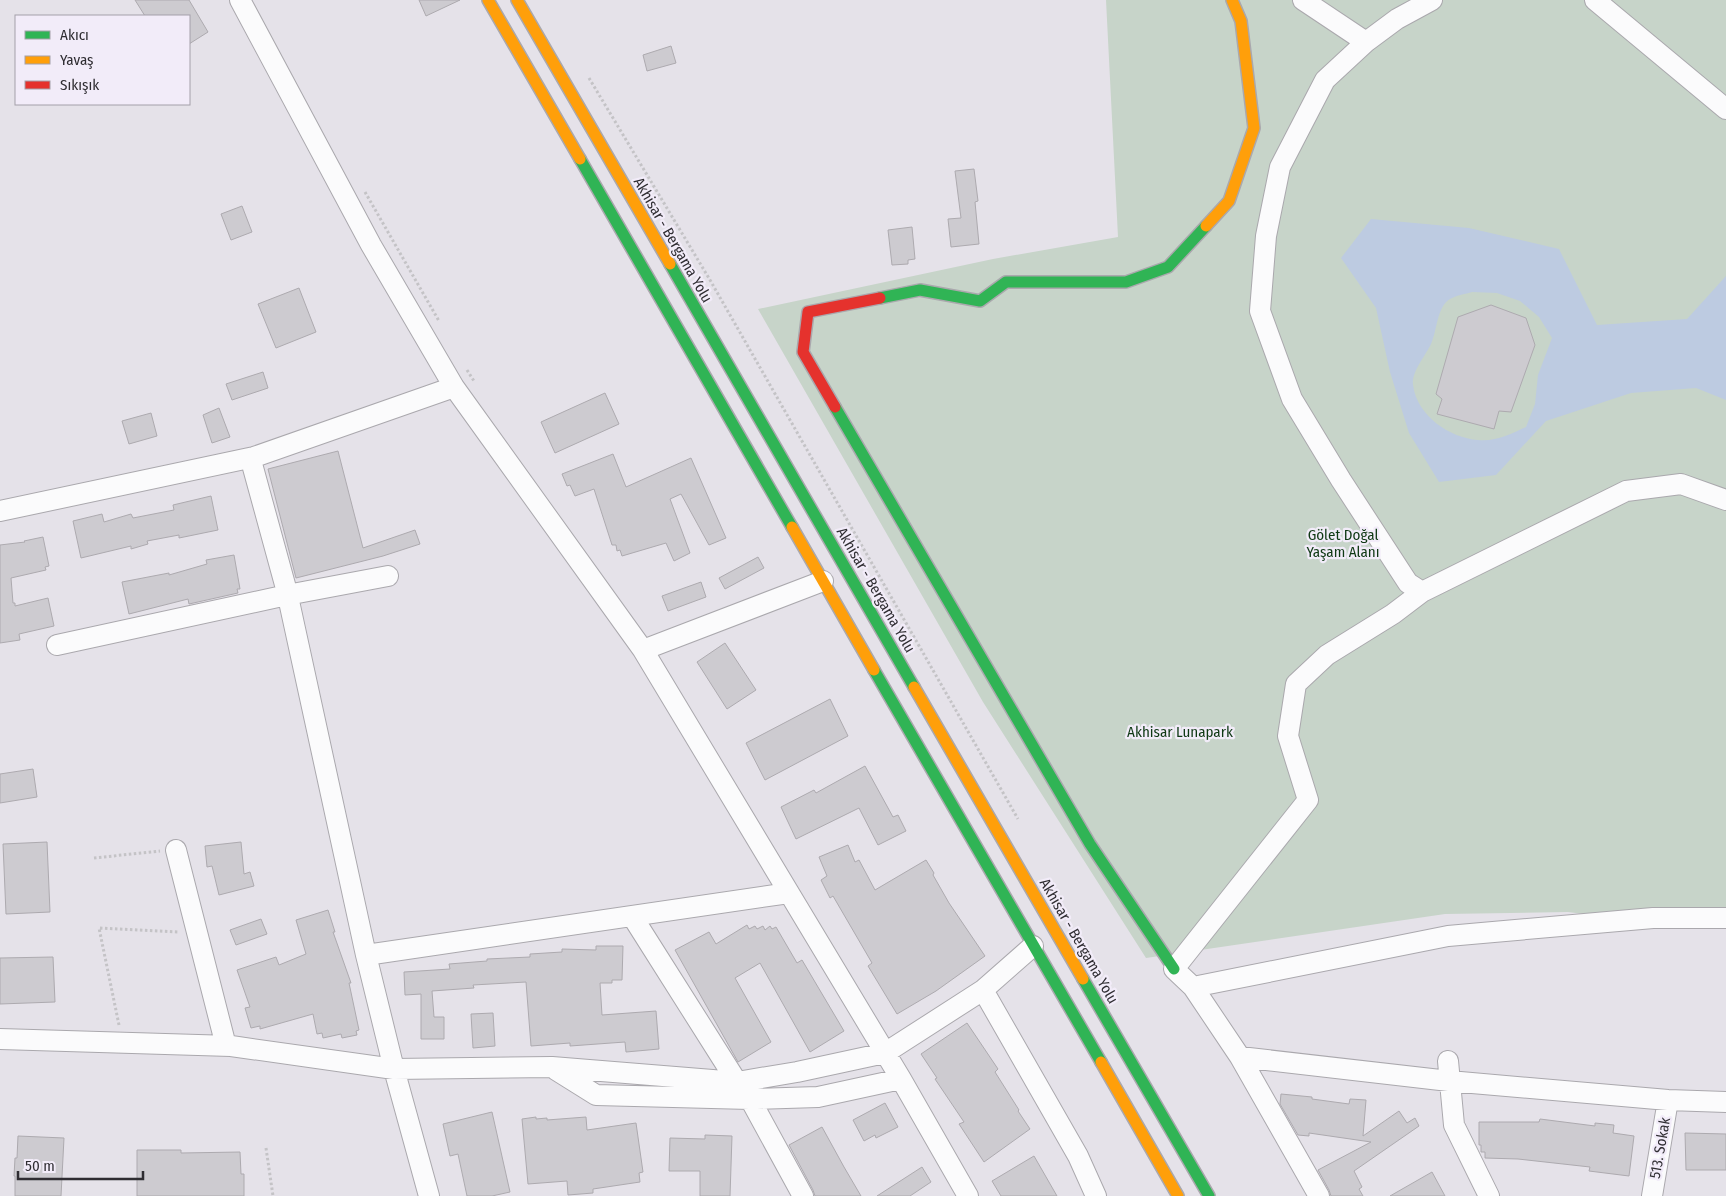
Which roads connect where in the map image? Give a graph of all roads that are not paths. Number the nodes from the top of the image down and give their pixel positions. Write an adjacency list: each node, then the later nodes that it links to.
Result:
1 (240, 0): 10 (street)
2 (488, 0): 15 (main road)
3 (517, 0): 46 (main road, Akhisar - Bergama Yolu)
4 (1232, 0): 26 (main road)
5 (1303, 0): 8 (street)
6 (1432, 0): 8 (street)
7 (1595, 0): 9 (street)
8 (1366, 42): 16 (street)
9 (1726, 109)
10 (454, 387): 11 (street); 19 (street)
11 (254, 456): 13 (street); 17 (street)
12 (1726, 500): 16 (street)
13 (0, 511)
14 (388, 576): 17 (street)
15 (823, 581): 19 (street); 24 (main road)
16 (1422, 592): 26 (street)
17 (287, 595): 18 (street); 25 (street)
18 (57, 645)
19 (643, 650): 21 (street)
20 (176, 850): 30 (street)
21 (789, 893): 22 (street); 31 (street)
22 (632, 916): 25 (street); 37 (street)
23 (1726, 918): 27 (street)
24 (1033, 946): 28 (street); 45 (main road)
25 (366, 955): 34 (street)
26 (1174, 969): 27 (street)
27 (1192, 987): 32 (street)
28 (983, 990): 31 (street); 44 (street)
29 (0, 1040): 30 (street)
30 (226, 1046): 34 (street)
31 (885, 1052): 36 (street); 37 (street)
32 (1240, 1057): 35 (street); 47 (street)
33 (552, 1067): 34 (street); 37 (street); 38 (street)
34 (394, 1069): 41 (street)
35 (1448, 1071): 39 (street); 48 (street)
36 (901, 1079): 38 (street); 43 (street)
37 (737, 1082)
38 (750, 1099): 42 (street)
39 (1668, 1100): 40 (street); 49 (street, 513. Sokak)
40 (1726, 1102)
41 (430, 1196)
42 (803, 1196)
43 (968, 1196)
44 (1096, 1196)
45 (1178, 1196)
46 (1209, 1196)
47 (1319, 1196)
48 (1489, 1196)
49 (1652, 1196)

